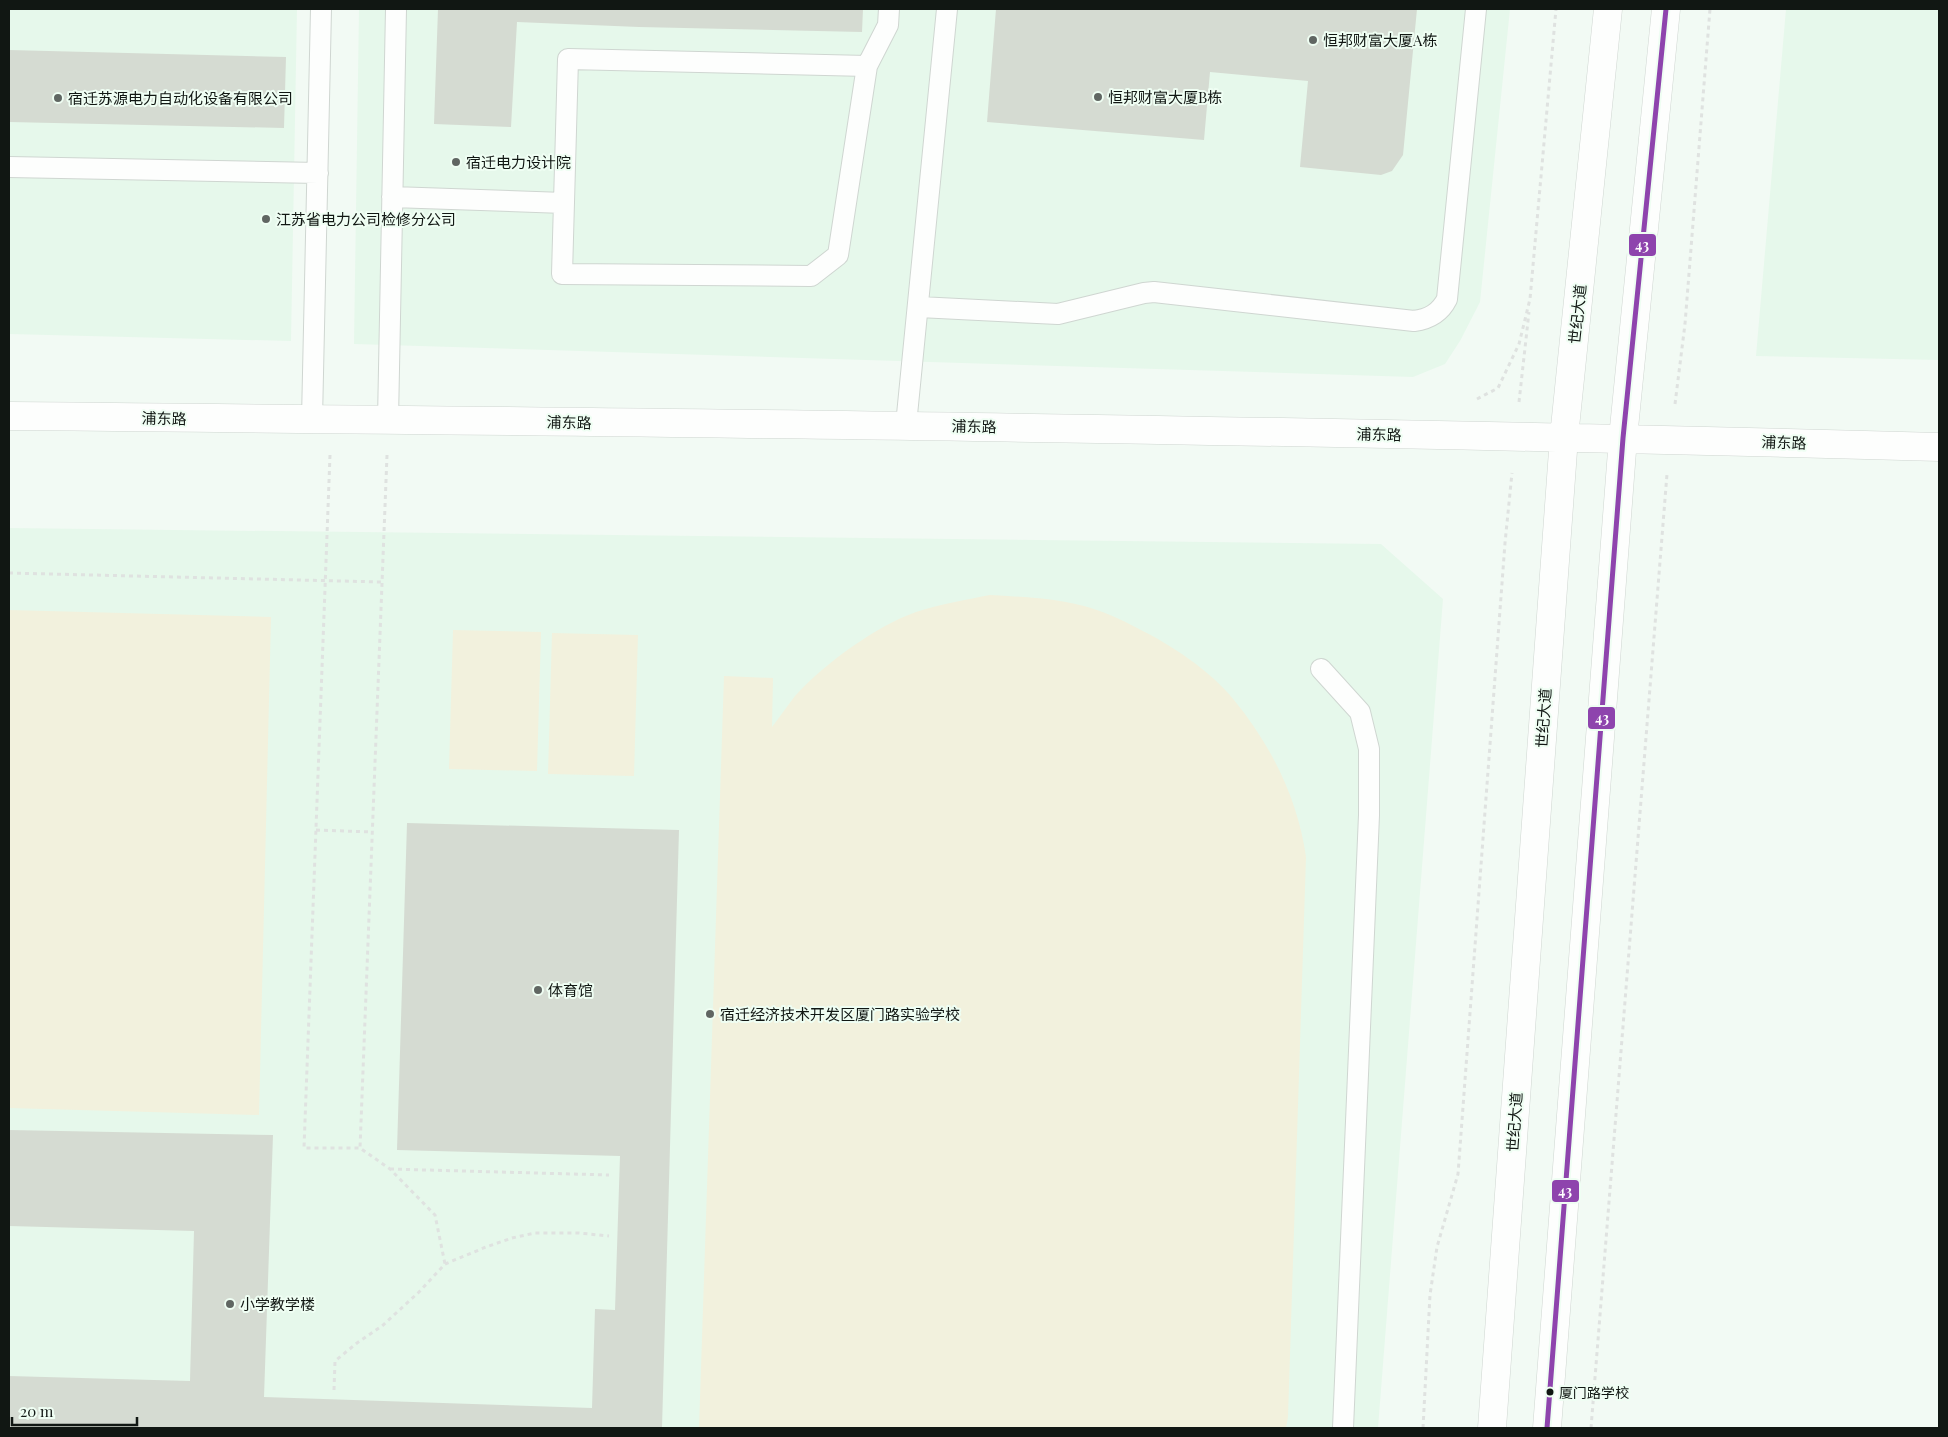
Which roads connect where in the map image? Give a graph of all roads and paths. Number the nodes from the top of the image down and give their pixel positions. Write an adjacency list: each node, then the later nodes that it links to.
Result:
1 (321, 9): 11 (lane)
2 (396, 9): 12 (lane)
3 (889, 9): 9 (lane)
4 (947, 9): 15 (lane)
5 (1476, 9): 15 (lane)
6 (1608, 9): 21 (street, 世纪大道)
7 (1666, 9): 22 (street)
8 (1710, 9): 23 (path)
9 (866, 66): 13 (lane); 13 (lane)
10 (9, 167): 11 (lane)
11 (318, 173): 17 (lane)
12 (392, 197): 13 (lane); 18 (lane)
13 (564, 203)
14 (1530, 298): 20 (path)
15 (919, 307): 19 (lane)
16 (9, 416): 17 (street, 浦东路)
17 (322, 420): 18 (street, 浦东路); 26 (path)
18 (388, 420): 19 (street, 浦东路); 27 (path)
19 (906, 425): 20 (street, 浦东路)
20 (1516, 436): 21 (street, 浦东路); 38 (path)
21 (1564, 437): 22 (street, 浦东路); 39 (street, 世纪大道)
22 (1624, 438): 23 (street, 浦东路); 40 (street)
23 (1670, 439): 24 (street, 浦东路); 41 (path)
24 (1939, 447)
25 (9, 573): 26 (path)
26 (325, 581): 27 (path); 29 (path)
27 (382, 582): 30 (path)
28 (1321, 669): 37 (lane)
29 (316, 830): 30 (path); 31 (path)
30 (372, 832): 31 (path)
31 (360, 1148): 32 (path)
32 (390, 1168): 33 (path); 35 (path)
33 (609, 1175)
34 (609, 1236): 35 (path)
35 (445, 1264): 36 (path)
36 (334, 1390)
37 (1343, 1428)
38 (1423, 1428)
39 (1492, 1428)
40 (1547, 1428)
41 (1590, 1428)

